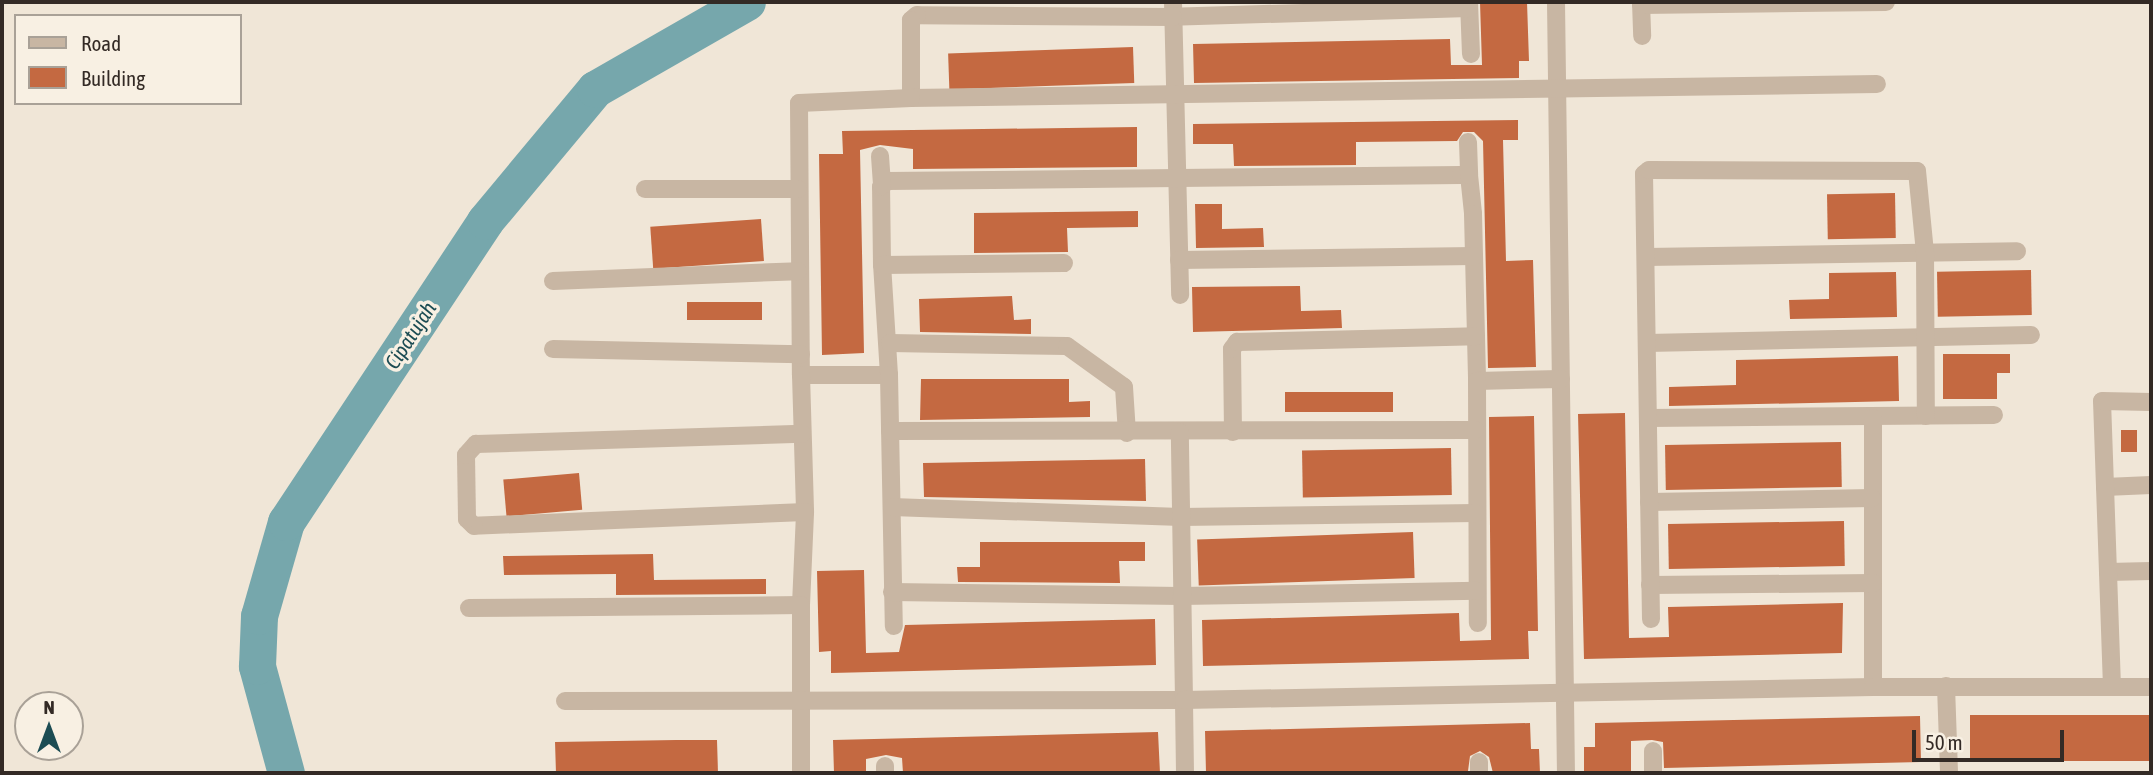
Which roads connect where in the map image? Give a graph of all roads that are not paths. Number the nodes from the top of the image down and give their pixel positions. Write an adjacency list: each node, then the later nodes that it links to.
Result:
1 (1556, 2): 9 (street)
2 (1886, 2): 3 (street)
3 (1641, 3): 6 (street)
4 (1469, 5): 5 (street); 7 (street)
5 (1173, 9): 10 (street); 11 (street)
6 (1642, 36)
7 (1471, 54)
8 (1877, 84): 9 (street)
9 (1557, 88): 10 (street); 38 (street)
10 (1175, 97): 11 (street); 15 (street)
11 (911, 98): 18 (street)
12 (1468, 142): 14 (street)
13 (880, 156): 16 (street)
14 (1469, 175): 15 (street); 21 (street)
15 (1177, 177): 16 (street); 23 (street)
16 (882, 185): 25 (street)
17 (645, 189): 18 (street)
18 (797, 189): 26 (street)
19 (2017, 251): 20 (street)
20 (1925, 252): 22 (street); 22 (street); 29 (street)
21 (1474, 257): 23 (street); 31 (street)
22 (1646, 257): 33 (street)
23 (1179, 260): 28 (street)
24 (1064, 263): 25 (street)
25 (882, 265): 32 (street)
26 (798, 271): 27 (street); 35 (street)
27 (554, 281)
28 (1180, 295)
29 (1925, 335): 30 (street); 33 (street); 42 (street)
30 (2031, 335)
31 (1476, 336): 39 (street); 49 (street)
32 (890, 343): 37 (street); 47 (street)
33 (1647, 343): 43 (street)
34 (553, 349): 35 (street)
35 (801, 354): 36 (street)
36 (801, 375): 37 (street); 50 (street)
37 (890, 375): 46 (street)
38 (1561, 379): 39 (street); 75 (street)
39 (1477, 382): 45 (street)
40 (2151, 402): 52 (street)
41 (1994, 415): 42 (street)
42 (1926, 416): 44 (street)
43 (1649, 418): 44 (street); 54 (street)
44 (1873, 418): 53 (street)
45 (1475, 430): 49 (street); 57 (street)
46 (890, 432): 47 (street); 55 (street)
47 (1127, 432): 48 (street)
48 (1180, 432): 49 (street); 58 (street)
49 (1233, 432)
50 (802, 434): 56 (street); 56 (street)
51 (2151, 485): 52 (street)
52 (2105, 487): 60 (street)
53 (1872, 498): 54 (street); 61 (street)
54 (1649, 502): 62 (street)
55 (892, 507): 58 (street); 64 (street)
56 (805, 512): 66 (street)
57 (1476, 513): 58 (street); 63 (street)
58 (1181, 517): 65 (street)
59 (2151, 571): 60 (street)
60 (2108, 572): 73 (street)
61 (1873, 583): 62 (street); 72 (street)
62 (1650, 585): 68 (street)
63 (1477, 591): 65 (street); 69 (street)
64 (892, 592): 65 (street); 70 (street)
65 (1181, 596): 76 (street)
66 (801, 605): 67 (street); 78 (street)
67 (469, 608)
68 (1651, 619)
69 (1478, 623)
70 (894, 626)
71 (1946, 686): 72 (street); 73 (street); 84 (street)
72 (1873, 687): 75 (street)
73 (2112, 687): 74 (street)
74 (2151, 688)
75 (1565, 696): 76 (street); 82 (street)
76 (1184, 700): 78 (street); 81 (street)
77 (565, 701): 78 (street)
78 (802, 702): 80 (street)
79 (1653, 751): 83 (street)
80 (801, 773)
81 (1185, 773)
82 (1566, 773)
83 (1653, 773)
84 (1949, 773)

